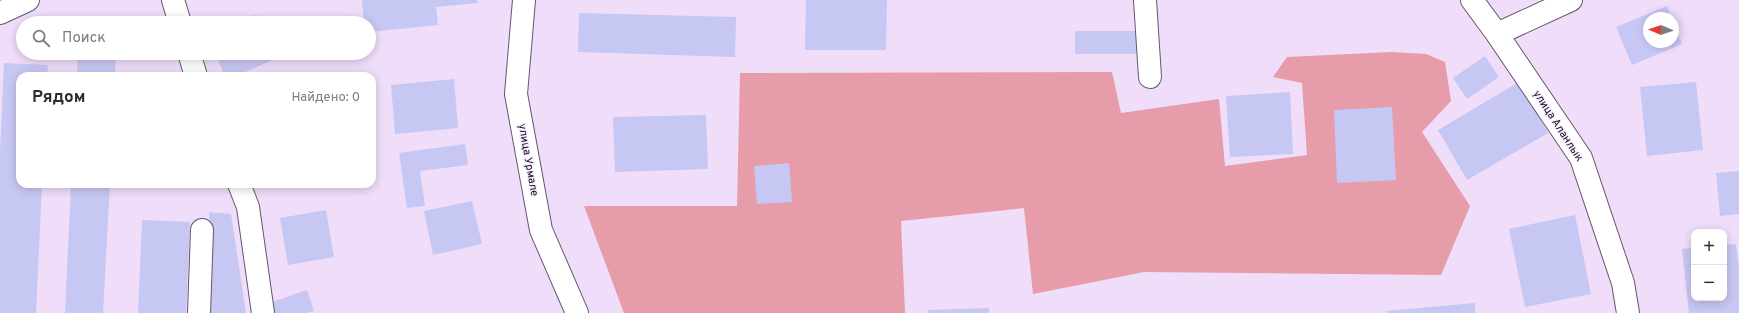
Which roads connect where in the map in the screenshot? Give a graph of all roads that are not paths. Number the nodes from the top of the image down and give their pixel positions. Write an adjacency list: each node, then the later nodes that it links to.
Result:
1 (28, 0): 7 (street)
2 (173, 0): 8 (street)
3 (524, 0): 17 (street, улица Урмале)
4 (1145, 0): 12 (street)
5 (1472, 0): 9 (street, улица Аланлык)
6 (1571, 0): 9 (street)
7 (0, 12)
8 (178, 16)
9 (1497, 34): 18 (street, улица Аланлык)
10 (191, 60): 11 (street)
11 (195, 72)
12 (1150, 77)
13 (241, 188): 16 (street)
14 (202, 230): 15 (street)
15 (199, 313)
16 (263, 313)
17 (577, 313)
18 (1628, 313)

